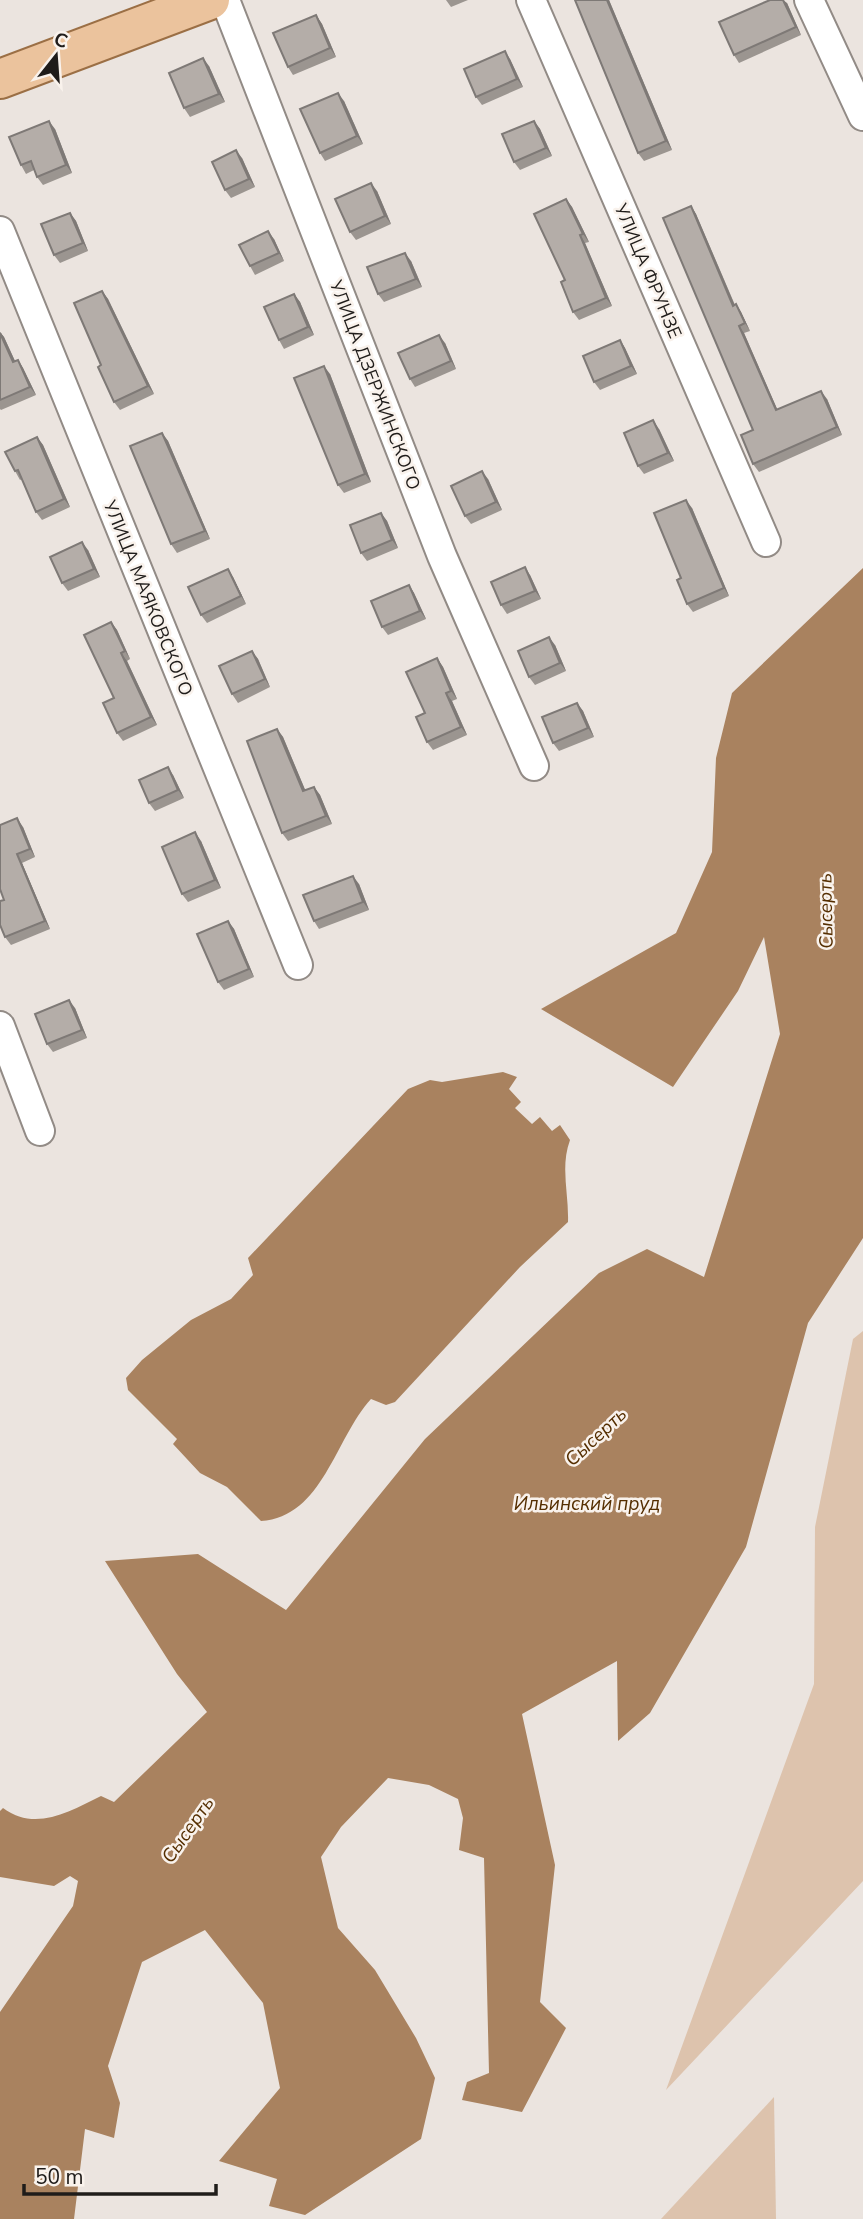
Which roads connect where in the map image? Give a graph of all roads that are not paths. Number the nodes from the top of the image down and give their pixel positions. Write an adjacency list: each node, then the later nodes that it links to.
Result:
1 (210, 0): 5 (main road)
2 (225, 0): 9 (street, УЛИЦА ДЗЕРЖИНСКОГО)
3 (531, 0): 8 (street, УЛИЦА ФРУНЗЕ)
4 (809, 0): 6 (street)
5 (0, 79)
6 (863, 116)
7 (0, 231): 10 (street, УЛИЦА МАЯКОВСКОГО)
8 (766, 542)
9 (534, 766)
10 (298, 965)
11 (0, 1026): 12 (street)
12 (40, 1131)

